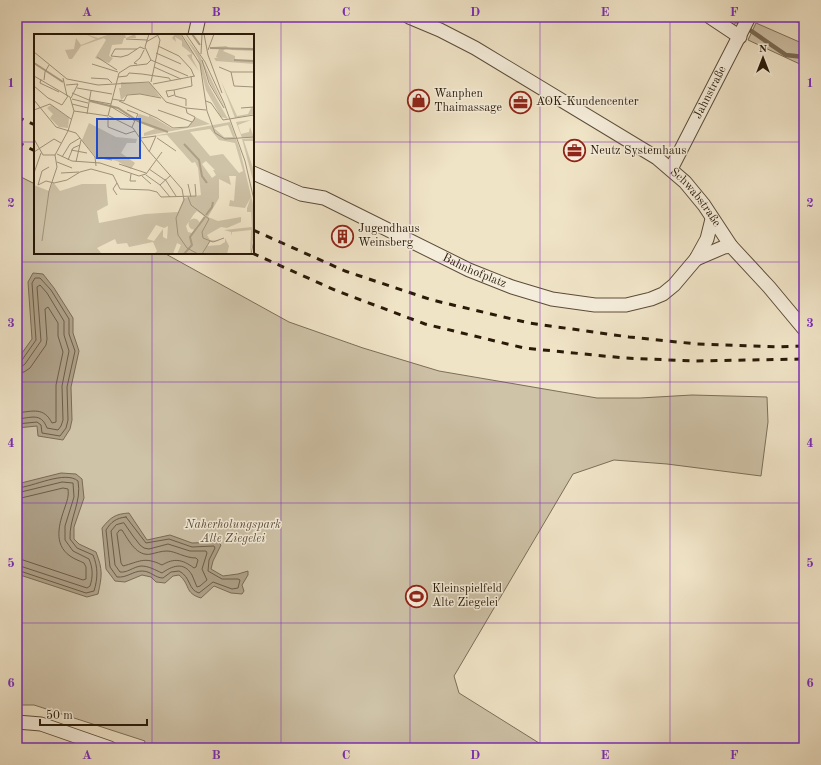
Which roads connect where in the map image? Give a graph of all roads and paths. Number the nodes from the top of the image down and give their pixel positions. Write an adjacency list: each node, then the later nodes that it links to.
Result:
1 (199, 17): 5 (street)
2 (409, 17): 6 (street, Schwabstraße)
3 (710, 17): 4 (street)
4 (745, 26): 6 (street, Jahnstraße)
5 (196, 34)
6 (671, 169): 8 (street, Schwabstraße)
7 (254, 173): 10 (street, Bahnhofplatz)
8 (712, 219): 9 (street, Schwabstraße); 10 (street, Bahnhofplatz)
9 (731, 246): 10 (street, Bahnhofplatz); 11 (street, Schwabstraße)
10 (696, 259)
11 (804, 329)
12 (17, 722): 13 (street)
13 (110, 748)

